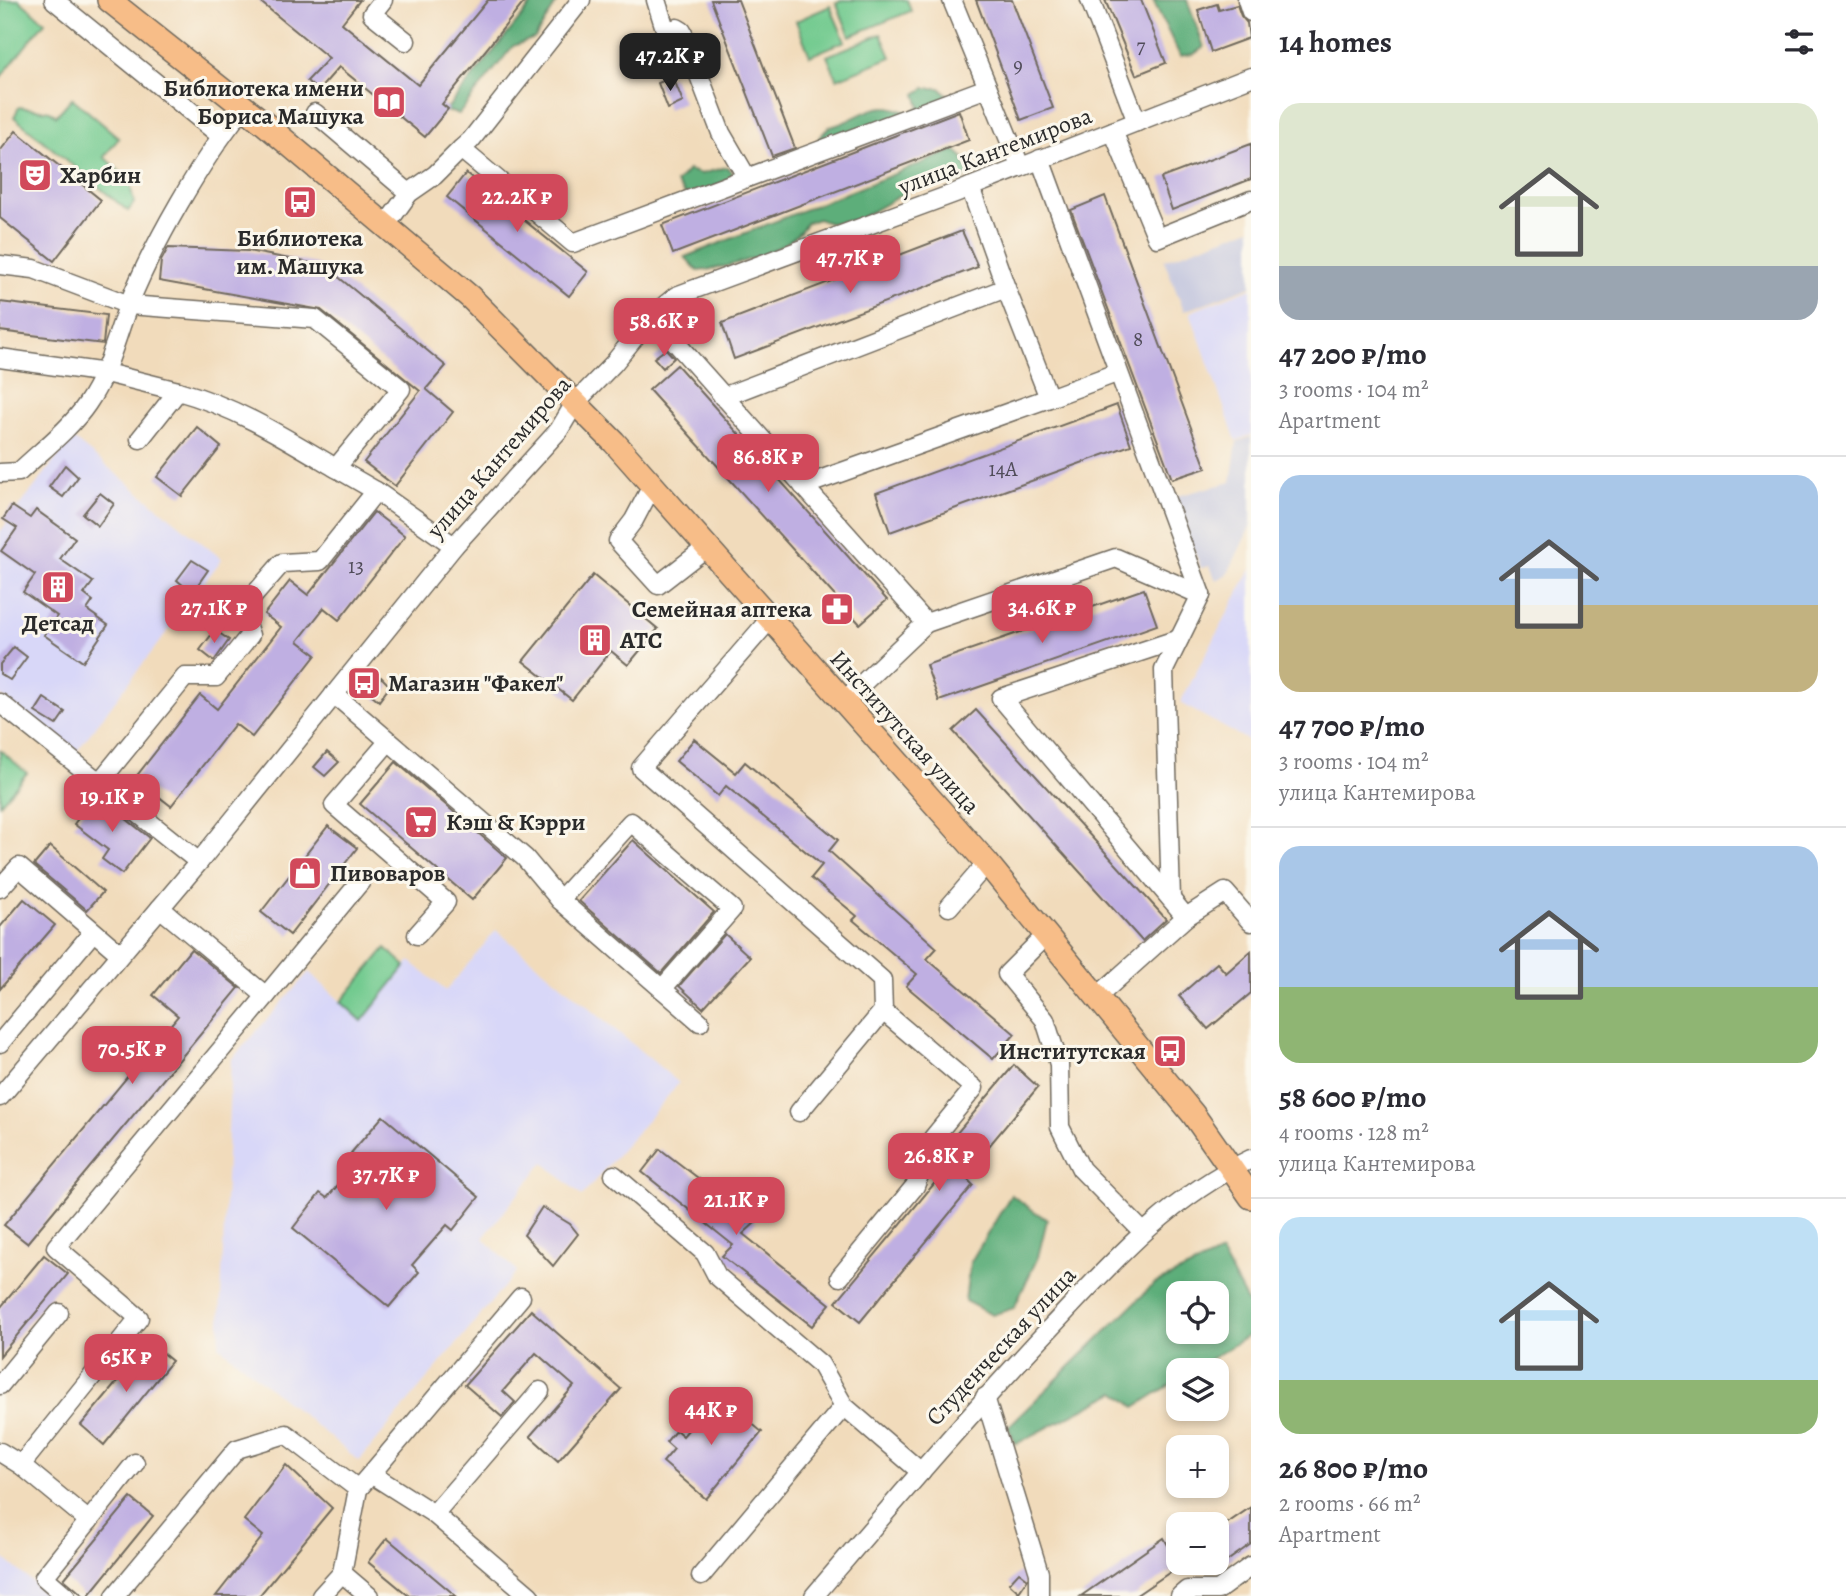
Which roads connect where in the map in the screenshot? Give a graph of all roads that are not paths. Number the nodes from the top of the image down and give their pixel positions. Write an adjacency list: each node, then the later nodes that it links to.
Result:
1 (54, 0): 17 (street)
2 (108, 0): 13 (main road, Институтская улица)
3 (383, 0): 10 (street)
4 (582, 0): 18 (street)
5 (656, 0): 21 (street)
6 (952, 0): 12 (street)
7 (1090, 0): 15 (street)
8 (1247, 0): 9 (street)
9 (1251, 12)
10 (406, 41)
11 (1251, 77): 15 (street, улица Кантемирова)
12 (986, 88): 20 (street); 21 (street)
13 (243, 108): 17 (street); 25 (main road, Институтская улица)
14 (315, 113): 23 (street)
15 (1137, 122): 16 (street, улица Кантемирова)
16 (1113, 131): 19 (street, улица Кантемирова); 24 (street)
17 (221, 136): 28 (street)
18 (461, 149): 21 (street); 23 (street)
19 (1040, 159): 20 (street, улица Кантемирова); 45 (street)
20 (1020, 166): 22 (street, улица Кантемирова)
21 (747, 176)
22 (970, 187): 27 (street); 29 (street, улица Кантемирова)
23 (409, 193): 25 (street)
24 (1251, 200)
25 (386, 225): 36 (main road, Институтская улица)
26 (0, 265): 28 (street)
27 (1006, 288): 34 (street); 35 (street)
28 (129, 305): 31 (street); 38 (street)
29 (652, 316): 34 (street); 36 (street, улица Кантемирова)
30 (0, 358): 31 (street)
31 (106, 373): 33 (street); 39 (street)
32 (1111, 375): 35 (street)
33 (178, 391): 37 (street); 38 (street)
34 (723, 397): 41 (street)
35 (1049, 398): 41 (street)
36 (575, 402): 40 (main road, Институтская улица); 43 (street, улица Кантемирова)
37 (141, 439)
38 (335, 468): 42 (street)
39 (0, 474)
40 (653, 484): 44 (main road, Институтская улица); 44 (street)
41 (803, 486): 47 (street)
42 (376, 491): 43 (street); 53 (street)
43 (454, 546): 49 (street, улица Кантемирова)
44 (707, 547): 46 (main road, Институтская улица)
45 (1201, 595): 47 (street); 48 (street)
46 (770, 619): 50 (main road, Институтская улица); 71 (street)
47 (926, 623): 50 (street)
48 (1179, 639): 59 (street); 59 (street)
49 (334, 694): 52 (street); 54 (street, улица Кантемирова)
50 (843, 702): 55 (main road, Институтская улица)
51 (0, 703): 53 (street)
52 (388, 742): 58 (street); 65 (street)
53 (98, 784): 54 (street)
54 (200, 862): 61 (street, улица Кантемирова)
55 (987, 863): 60 (street); 66 (main road, Институтская улица)
56 (361, 881): 69 (street)
57 (0, 888): 64 (street)
58 (560, 900): 68 (street); 68 (street)
59 (1171, 900): 62 (street)
60 (949, 907)
61 (160, 908): 67 (street, улица Кантемирова); 69 (street)
62 (1186, 917): 63 (street); 70 (street)
63 (1251, 922)
64 (93, 932): 67 (street); 73 (street)
65 (417, 935)
66 (1046, 935): 70 (main road, Институтская улица); 79 (street)
67 (120, 954): 74 (street, улица Кантемирова)
68 (662, 989): 72 (street)
69 (266, 996): 89 (street)
70 (1097, 997): 76 (main road, Институтская улица)
71 (883, 1011): 75 (street); 80 (street)
72 (699, 1022)
73 (0, 1043)
74 (0, 1097)
75 (799, 1112)
76 (1241, 1164): 78 (main road, Институтская улица); 79 (street, Студенческая улица)
77 (614, 1175): 86 (street)
78 (1251, 1197)
79 (1142, 1231): 85 (street, Студенческая улица)
80 (840, 1277)
81 (521, 1297): 91 (street)
82 (59, 1313): 83 (street)
83 (0, 1384)
84 (540, 1391): 93 (street)
85 (985, 1396): 90 (street, Студенческая улица); 104 (street)
86 (844, 1406): 90 (street); 97 (street)
87 (0, 1452): 89 (street)
88 (135, 1463): 94 (street)
89 (21, 1465): 94 (street)
90 (920, 1472): 103 (street, Студенческая улица)
91 (371, 1474): 92 (street); 93 (street)
92 (358, 1489): 96 (street); 99 (street)
93 (434, 1514): 102 (street)
94 (89, 1521): 98 (street)
95 (1251, 1566): 105 (street)
96 (342, 1573): 100 (street); 101 (street)
97 (701, 1576)
98 (66, 1596)
99 (115, 1596)
100 (321, 1596)
101 (369, 1596)
102 (530, 1596)
103 (814, 1596)
104 (1039, 1596)
105 (1180, 1596)

